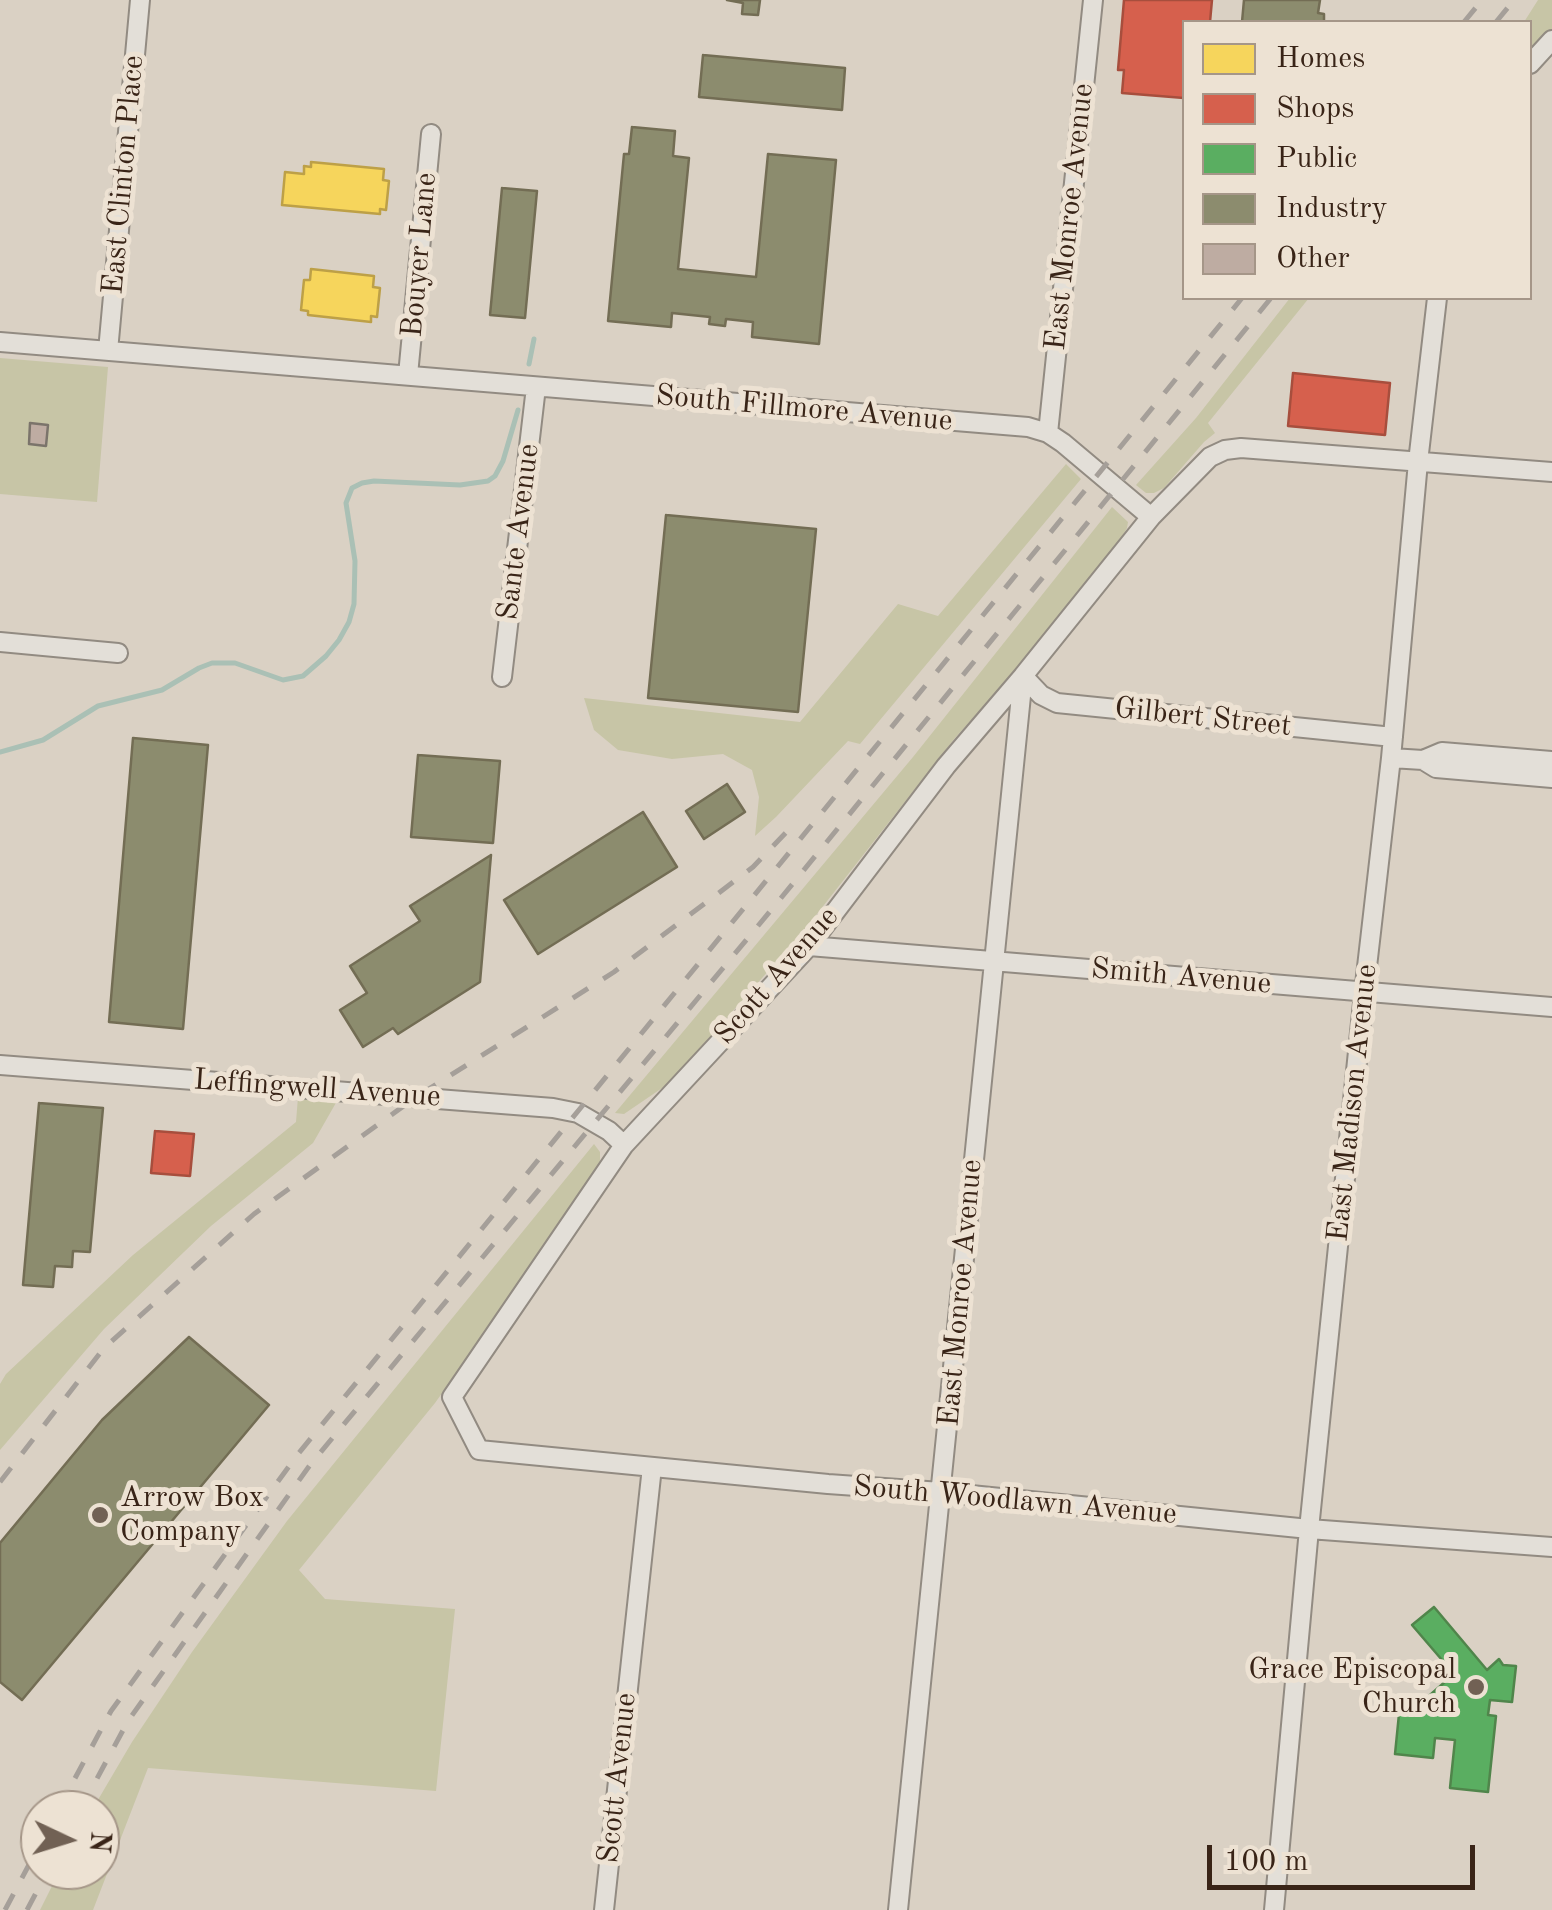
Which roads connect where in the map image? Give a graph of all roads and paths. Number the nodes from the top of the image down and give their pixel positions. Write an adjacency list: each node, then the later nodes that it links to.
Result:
1 (140, 0): 8 (street, East Clinton Place)
2 (1093, 0): 11 (street, East Monroe Avenue)
3 (1552, 40): 4 (street)
4 (1532, 62)
5 (431, 134): 9 (street, Bouyer Lane)
6 (1438, 300): 12 (street, East Madison Avenue)
7 (0, 342): 8 (street, South Fillmore Avenue)
8 (108, 351): 9 (street, South Fillmore Avenue)
9 (408, 376): 10 (street, South Fillmore Avenue)
10 (536, 387): 11 (street, South Fillmore Avenue); 18 (street, Sante Avenue)
11 (1048, 433): 14 (street)
12 (1418, 462): 13 (street); 14 (street); 19 (street, East Madison Avenue)
13 (1552, 472)
14 (1152, 516): 17 (street, Scott Avenue)
15 (0, 642): 16 (street)
16 (118, 652)
17 (1023, 676): 19 (street, Gilbert Street); 24 (street, Scott Avenue); 25 (street, East Monroe Avenue)
18 (502, 677)
19 (1393, 738): 20 (street, East Madison Avenue)
20 (1391, 758): 21 (street); 26 (street, East Madison Avenue)
21 (1423, 760): 22 (street); 23 (street)
22 (1552, 761)
23 (1552, 778)
24 (810, 946): 25 (street, Smith Avenue); 29 (street, Scott Avenue)
25 (992, 962): 26 (street, Smith Avenue); 32 (street, East Monroe Avenue)
26 (1364, 992): 27 (street, Smith Avenue); 33 (street, East Madison Avenue)
27 (1552, 1007)
28 (0, 1065): 29 (street, Leffingwell Avenue)
29 (624, 1144): 30 (street, Scott Avenue)
30 (479, 1450): 31 (street, South Woodlawn Avenue)
31 (652, 1467): 32 (street, South Woodlawn Avenue); 35 (street, Scott Avenue)
32 (942, 1492): 33 (street, South Woodlawn Avenue); 36 (street, East Monroe Avenue)
33 (1309, 1529): 34 (street, South Woodlawn Avenue); 37 (street, East Madison Avenue)
34 (1552, 1547)
35 (604, 1910)
36 (898, 1910)
37 (1274, 1910)

